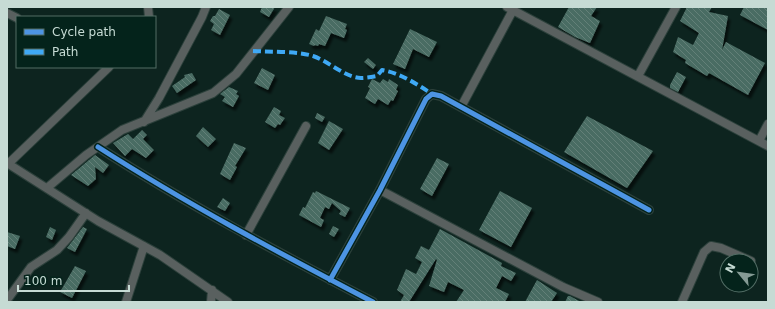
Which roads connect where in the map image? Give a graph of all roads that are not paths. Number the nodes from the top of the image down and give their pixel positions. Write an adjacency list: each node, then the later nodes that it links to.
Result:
1 (206, 7): 10 (street)
2 (289, 7): 10 (street)
3 (676, 7): 8 (street)
4 (510, 8): 8 (street); 9 (street)
5 (7, 13): 6 (street)
6 (16, 18)
7 (108, 68): 16 (street)
8 (638, 76): 13 (street)
9 (461, 107): 18 (street); 19 (street)
10 (144, 122): 15 (street)
11 (768, 124): 13 (street)
12 (306, 126): 21 (street)
13 (759, 141): 14 (street)
14 (768, 146)
15 (98, 147): 17 (street); 21 (street)
16 (8, 163): 17 (street)
17 (47, 188): 20 (street)
18 (380, 190): 24 (street); 31 (street)
19 (649, 210)
20 (86, 214): 22 (street); 26 (street)
21 (246, 235): 24 (street)
22 (144, 246): 25 (street); 27 (street)
23 (732, 253): 32 (street)
24 (330, 280): 30 (street)
25 (212, 290): 28 (street); 29 (street)
26 (7, 300)
27 (126, 302)
28 (211, 302)
29 (228, 302)
30 (373, 302)
31 (598, 302)
32 (682, 302)

